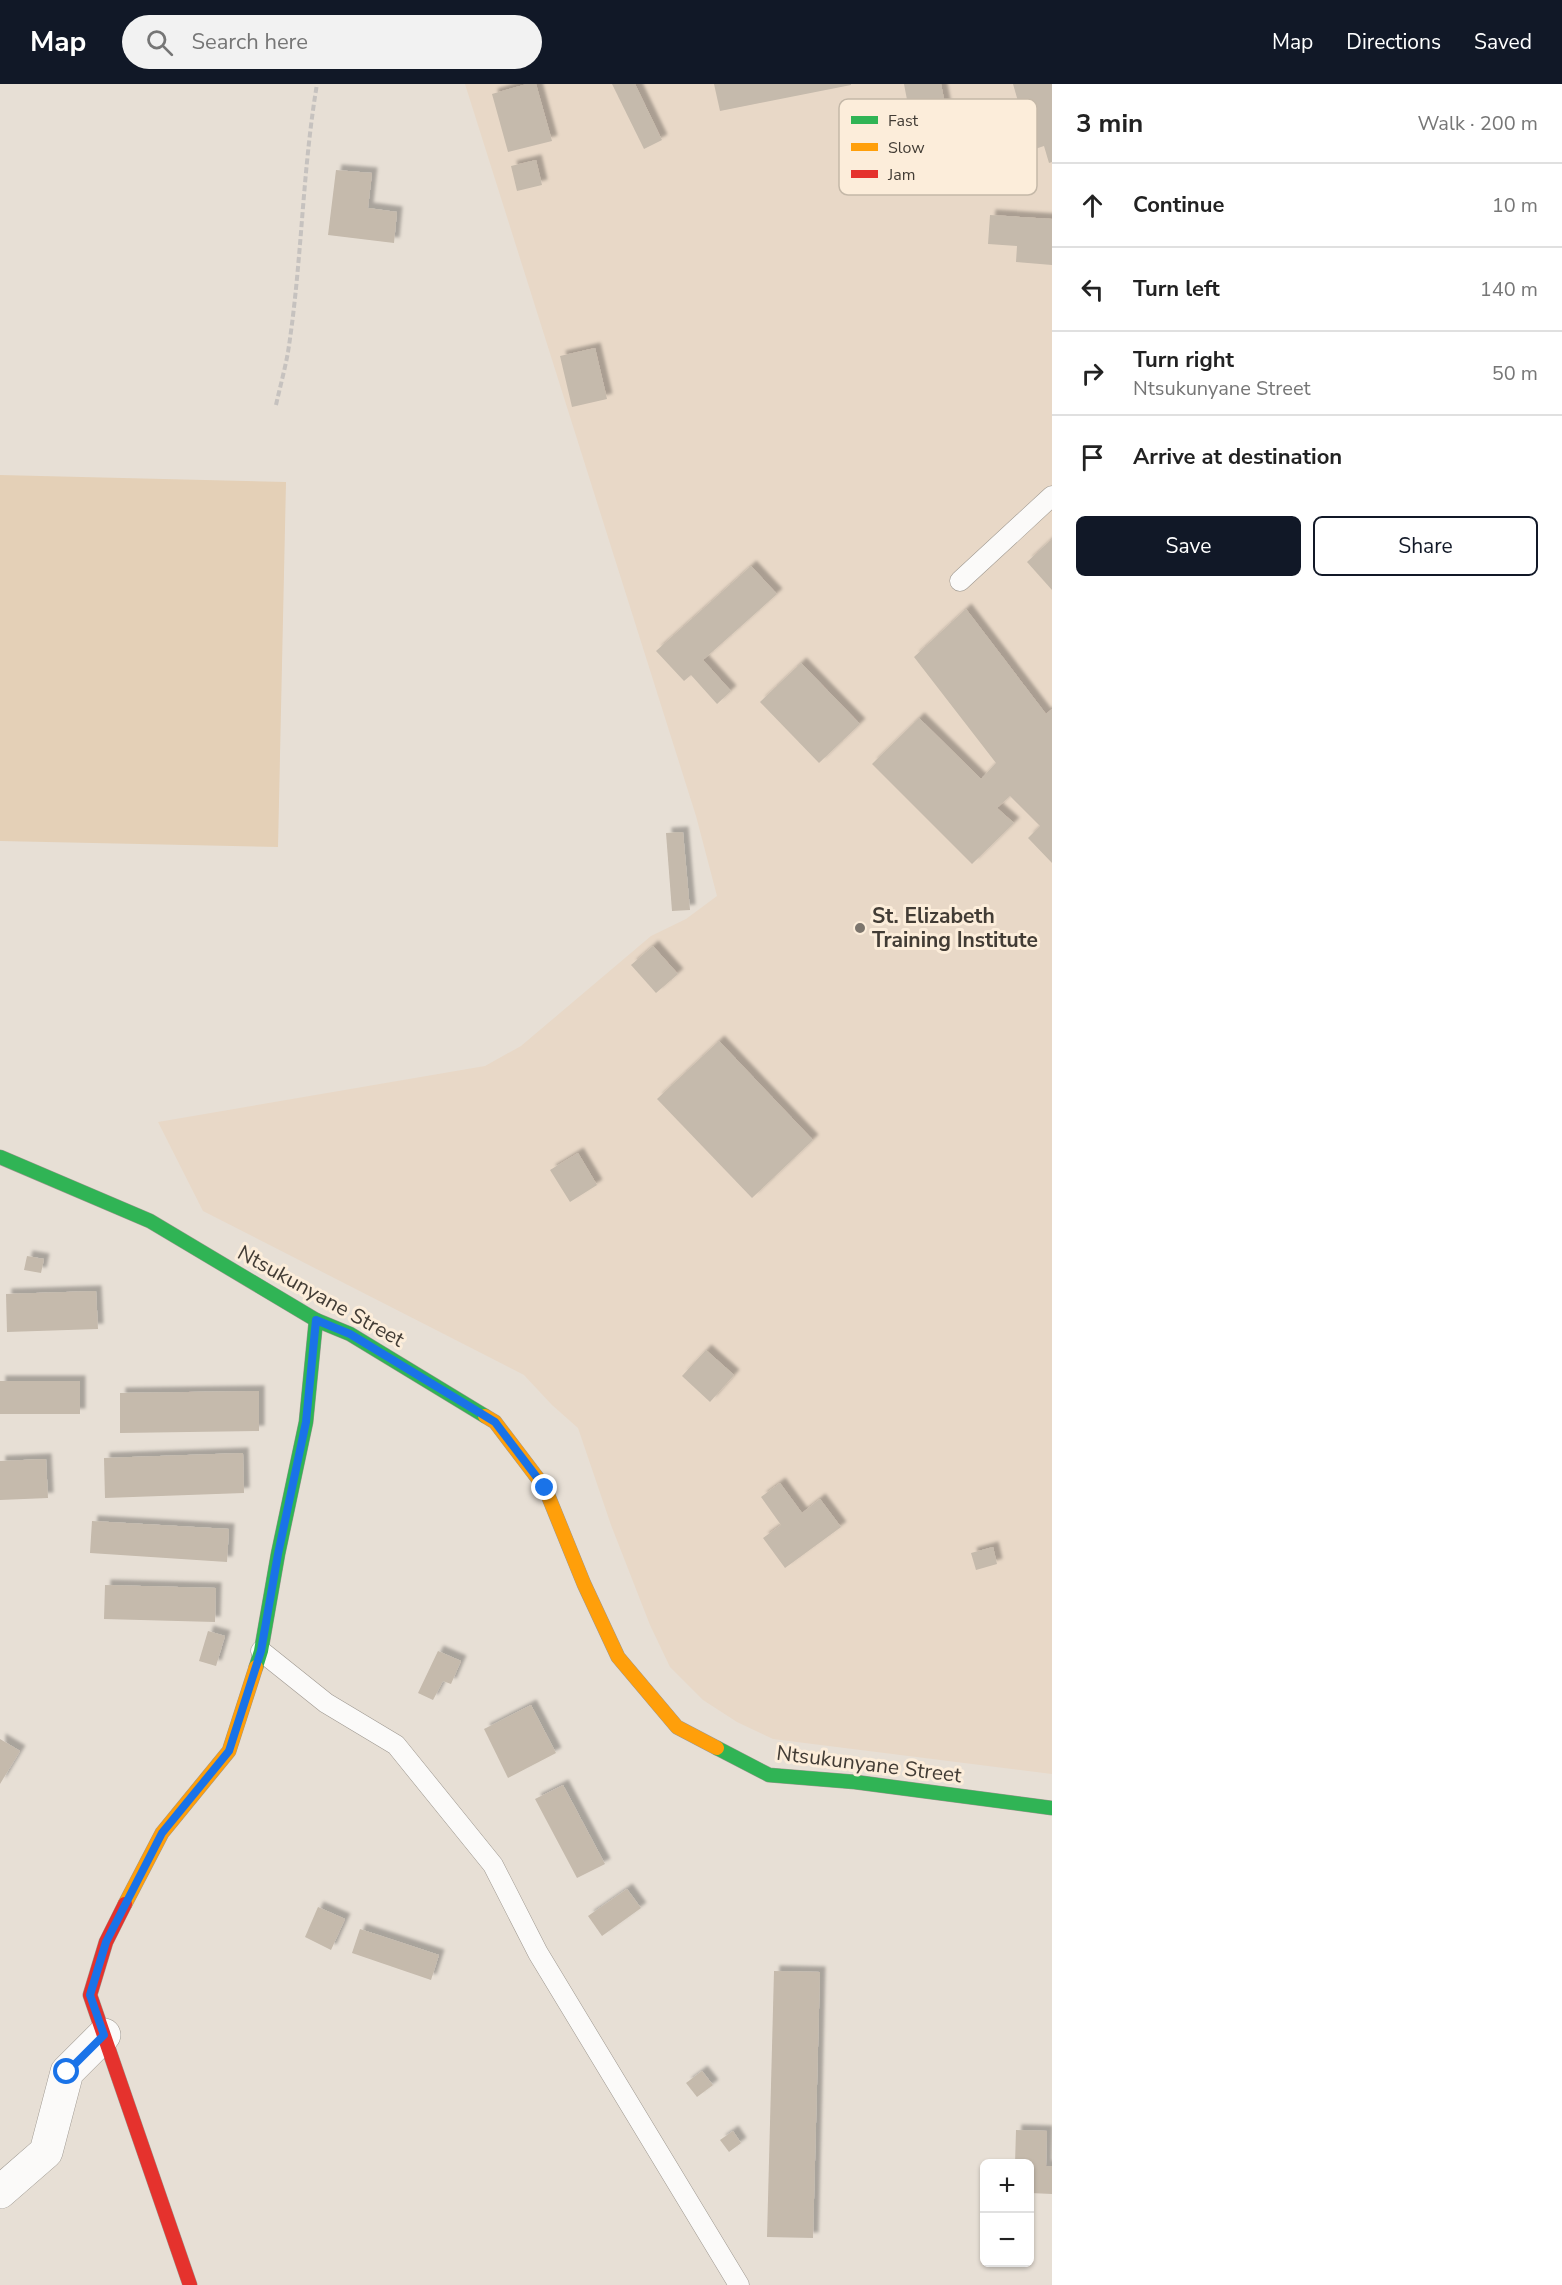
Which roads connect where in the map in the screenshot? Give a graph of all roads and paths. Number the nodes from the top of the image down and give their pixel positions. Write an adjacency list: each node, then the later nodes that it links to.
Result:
1 (317, 84): 2 (path)
2 (276, 405)
3 (1052, 496): 4 (lane)
4 (960, 580)
5 (0, 1157): 6 (street, Ntsukunyane Street)
6 (316, 1320): 7 (street); 8 (street, Ntsukunyane Street)
7 (261, 1651): 9 (street); 12 (lane)
8 (1052, 1808)
9 (104, 2035): 10 (street); 11 (street)
10 (0, 2192)
11 (190, 2285)
12 (739, 2285)

